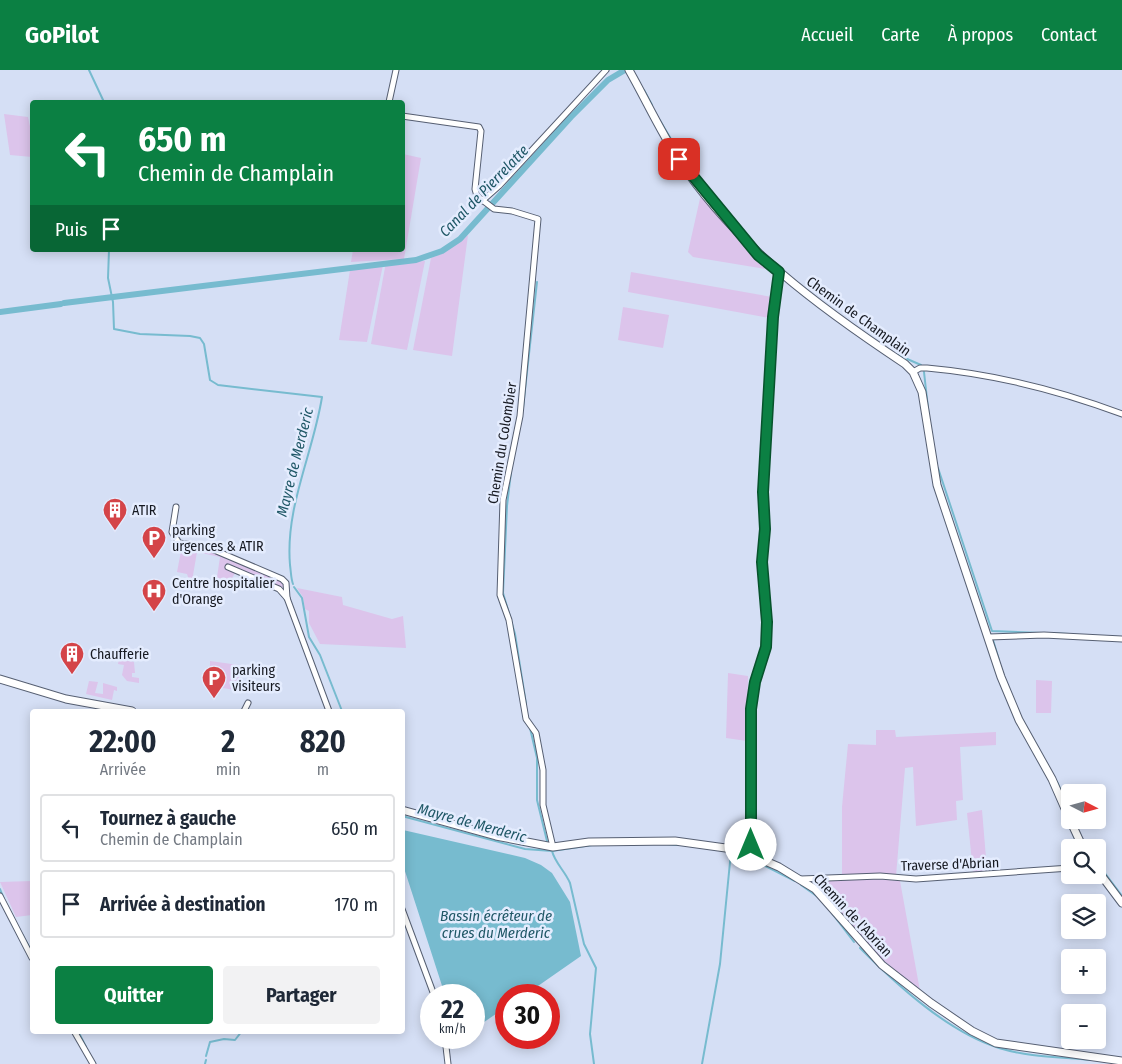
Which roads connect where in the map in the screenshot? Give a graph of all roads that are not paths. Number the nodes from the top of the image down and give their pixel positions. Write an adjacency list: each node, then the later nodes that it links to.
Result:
1 (396, 70): 4 (street)
2 (629, 70): 7 (street, Chemin de Champlain)
3 (604, 72): 6 (street)
4 (389, 100)
5 (405, 116): 6 (street)
6 (486, 205): 22 (street, Chemin du Colombier)
7 (779, 272): 8 (street, Chemin de Champlain); 23 (street)
8 (913, 372): 9 (street); 13 (street, Chemin de Champlain)
9 (1122, 414)
10 (176, 507): 12 (street)
11 (228, 567): 12 (street)
12 (287, 598): 19 (street)
13 (989, 637): 14 (street); 20 (street, Chemin de Champlain)
14 (1122, 639)
15 (0, 678): 17 (street)
16 (248, 703): 18 (street)
17 (121, 709)
18 (245, 709)
19 (329, 709)
20 (1061, 800)
21 (405, 811): 22 (street, Chemin de l'Abrian)
22 (553, 847): 23 (street, Chemin de l'Abrian)
23 (751, 854): 25 (street, Chemin de l'Abrian)
24 (1061, 869): 25 (street, Traverse d'Abrian)
25 (801, 879): 34 (street, Chemin de l'Abrian)
26 (1106, 882): 28 (street)
27 (0, 896): 30 (street)
28 (1122, 903)
29 (405, 917): 31 (street)
30 (30, 954)
31 (430, 984)
32 (76, 1034): 35 (street)
33 (446, 1049): 36 (street)
34 (1122, 1060)
35 (93, 1064)
36 (448, 1064)

